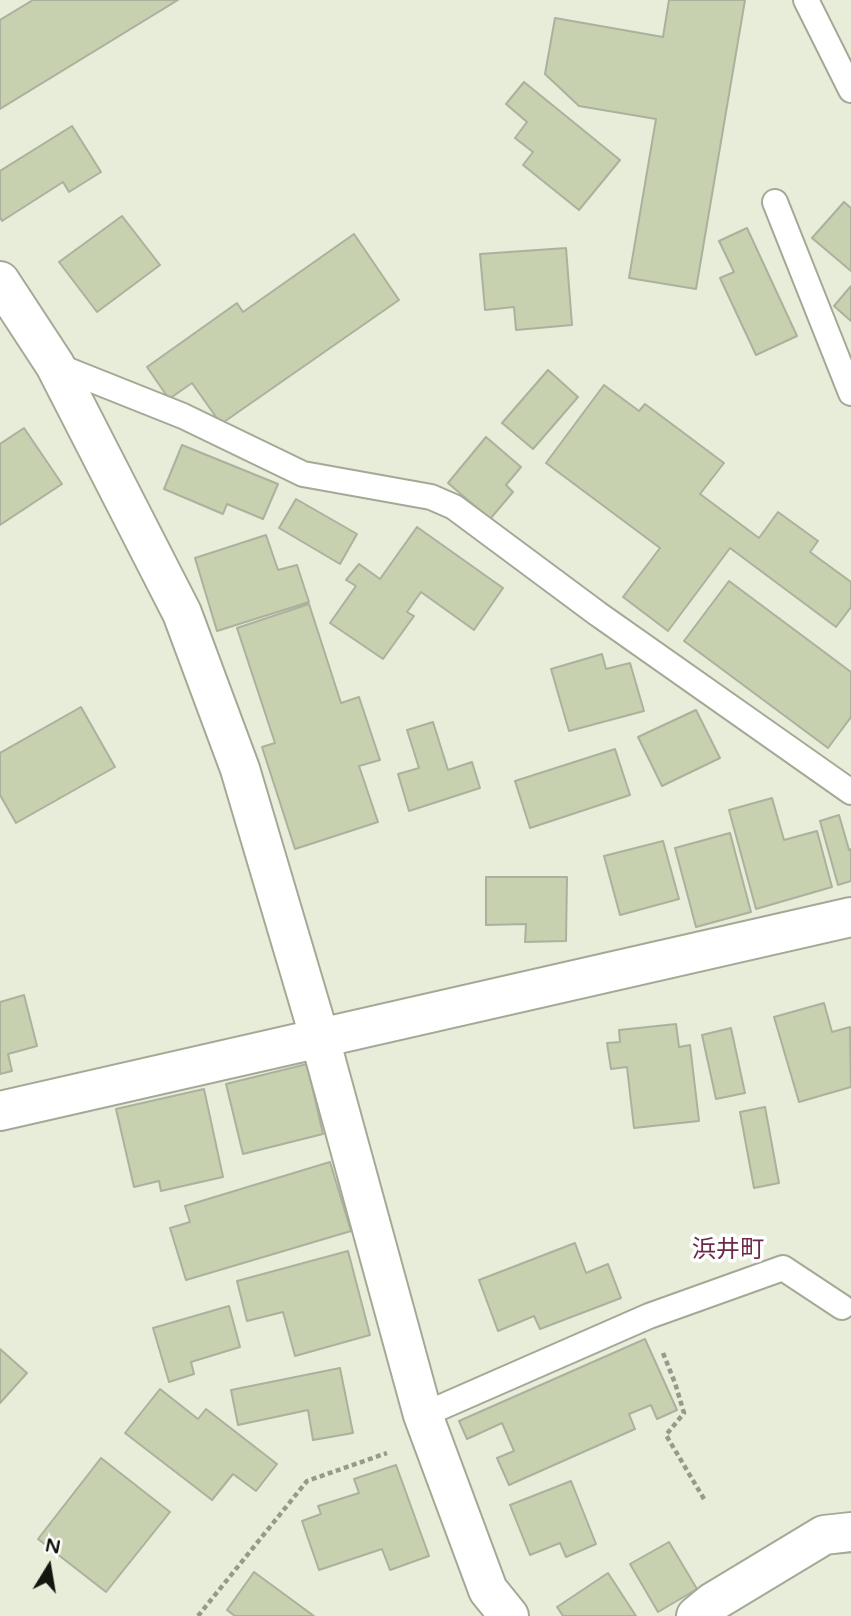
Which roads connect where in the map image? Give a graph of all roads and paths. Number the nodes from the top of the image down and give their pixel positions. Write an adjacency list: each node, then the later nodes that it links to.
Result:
1 (806, 0): 2 (lane)
2 (851, 90)
3 (775, 202): 6 (lane)
4 (0, 281): 5 (street)
5 (55, 365): 7 (lane); 9 (street)
6 (851, 393)
7 (851, 791)
8 (851, 917): 9 (street)
9 (320, 1039): 10 (street); 13 (street)
10 (0, 1111)
11 (842, 1307): 12 (lane)
12 (649, 1316): 13 (lane); 14 (path)
13 (427, 1427): 17 (path); 18 (street)
14 (704, 1499)
15 (851, 1532): 16 (street)
16 (711, 1611)
17 (198, 1616)
18 (509, 1616)

